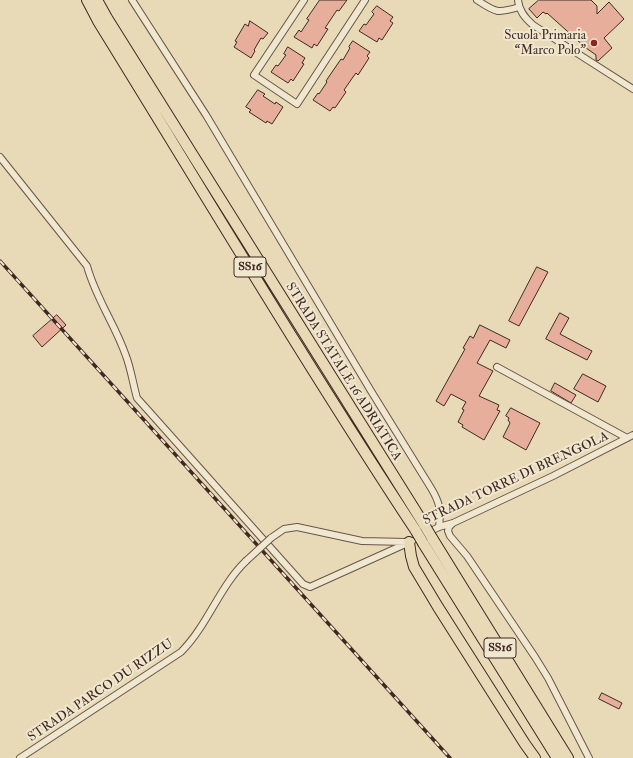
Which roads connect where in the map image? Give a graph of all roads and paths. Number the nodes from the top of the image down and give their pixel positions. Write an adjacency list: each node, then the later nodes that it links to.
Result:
1 (87, 0): 15 (highway, STRADA STATALE 16 ADRIATICA / SS16)
2 (97, 0): 15 (highway, STRADA STATALE 16 ADRIATICA / SS16)
3 (132, 0): 14 (street)
4 (304, 0): 5 (street)
5 (365, 0)
6 (477, 0): 8 (street)
7 (518, 0): 8 (street)
8 (519, 7): 9 (street)
9 (633, 89)
10 (0, 157): 17 (street, STRADA TORRE DI BRENGOLA)
11 (497, 367): 12 (street)
12 (630, 437): 13 (street, STRADA TORRE DI BRENGOLA)
13 (453, 523): 14 (street, STRADA TORRE DI BRENGOLA); 22 (street)
14 (439, 527): 17 (street, STRADA TORRE DI BRENGOLA)
15 (420, 529): 16 (highway, STRADA STATALE 16 ADRIATICA / SS16, bridge)
16 (428, 540): 20 (highway, STRADA STATALE 16 ADRIATICA / SS16); 21 (highway, STRADA STATALE 16 ADRIATICA / SS16)
17 (409, 542): 18 (street, STRADA PARCO DU RIZZU, bridge); 19 (highway)
18 (20, 758)
19 (535, 758)
20 (557, 758)
21 (568, 758)
22 (589, 758)

